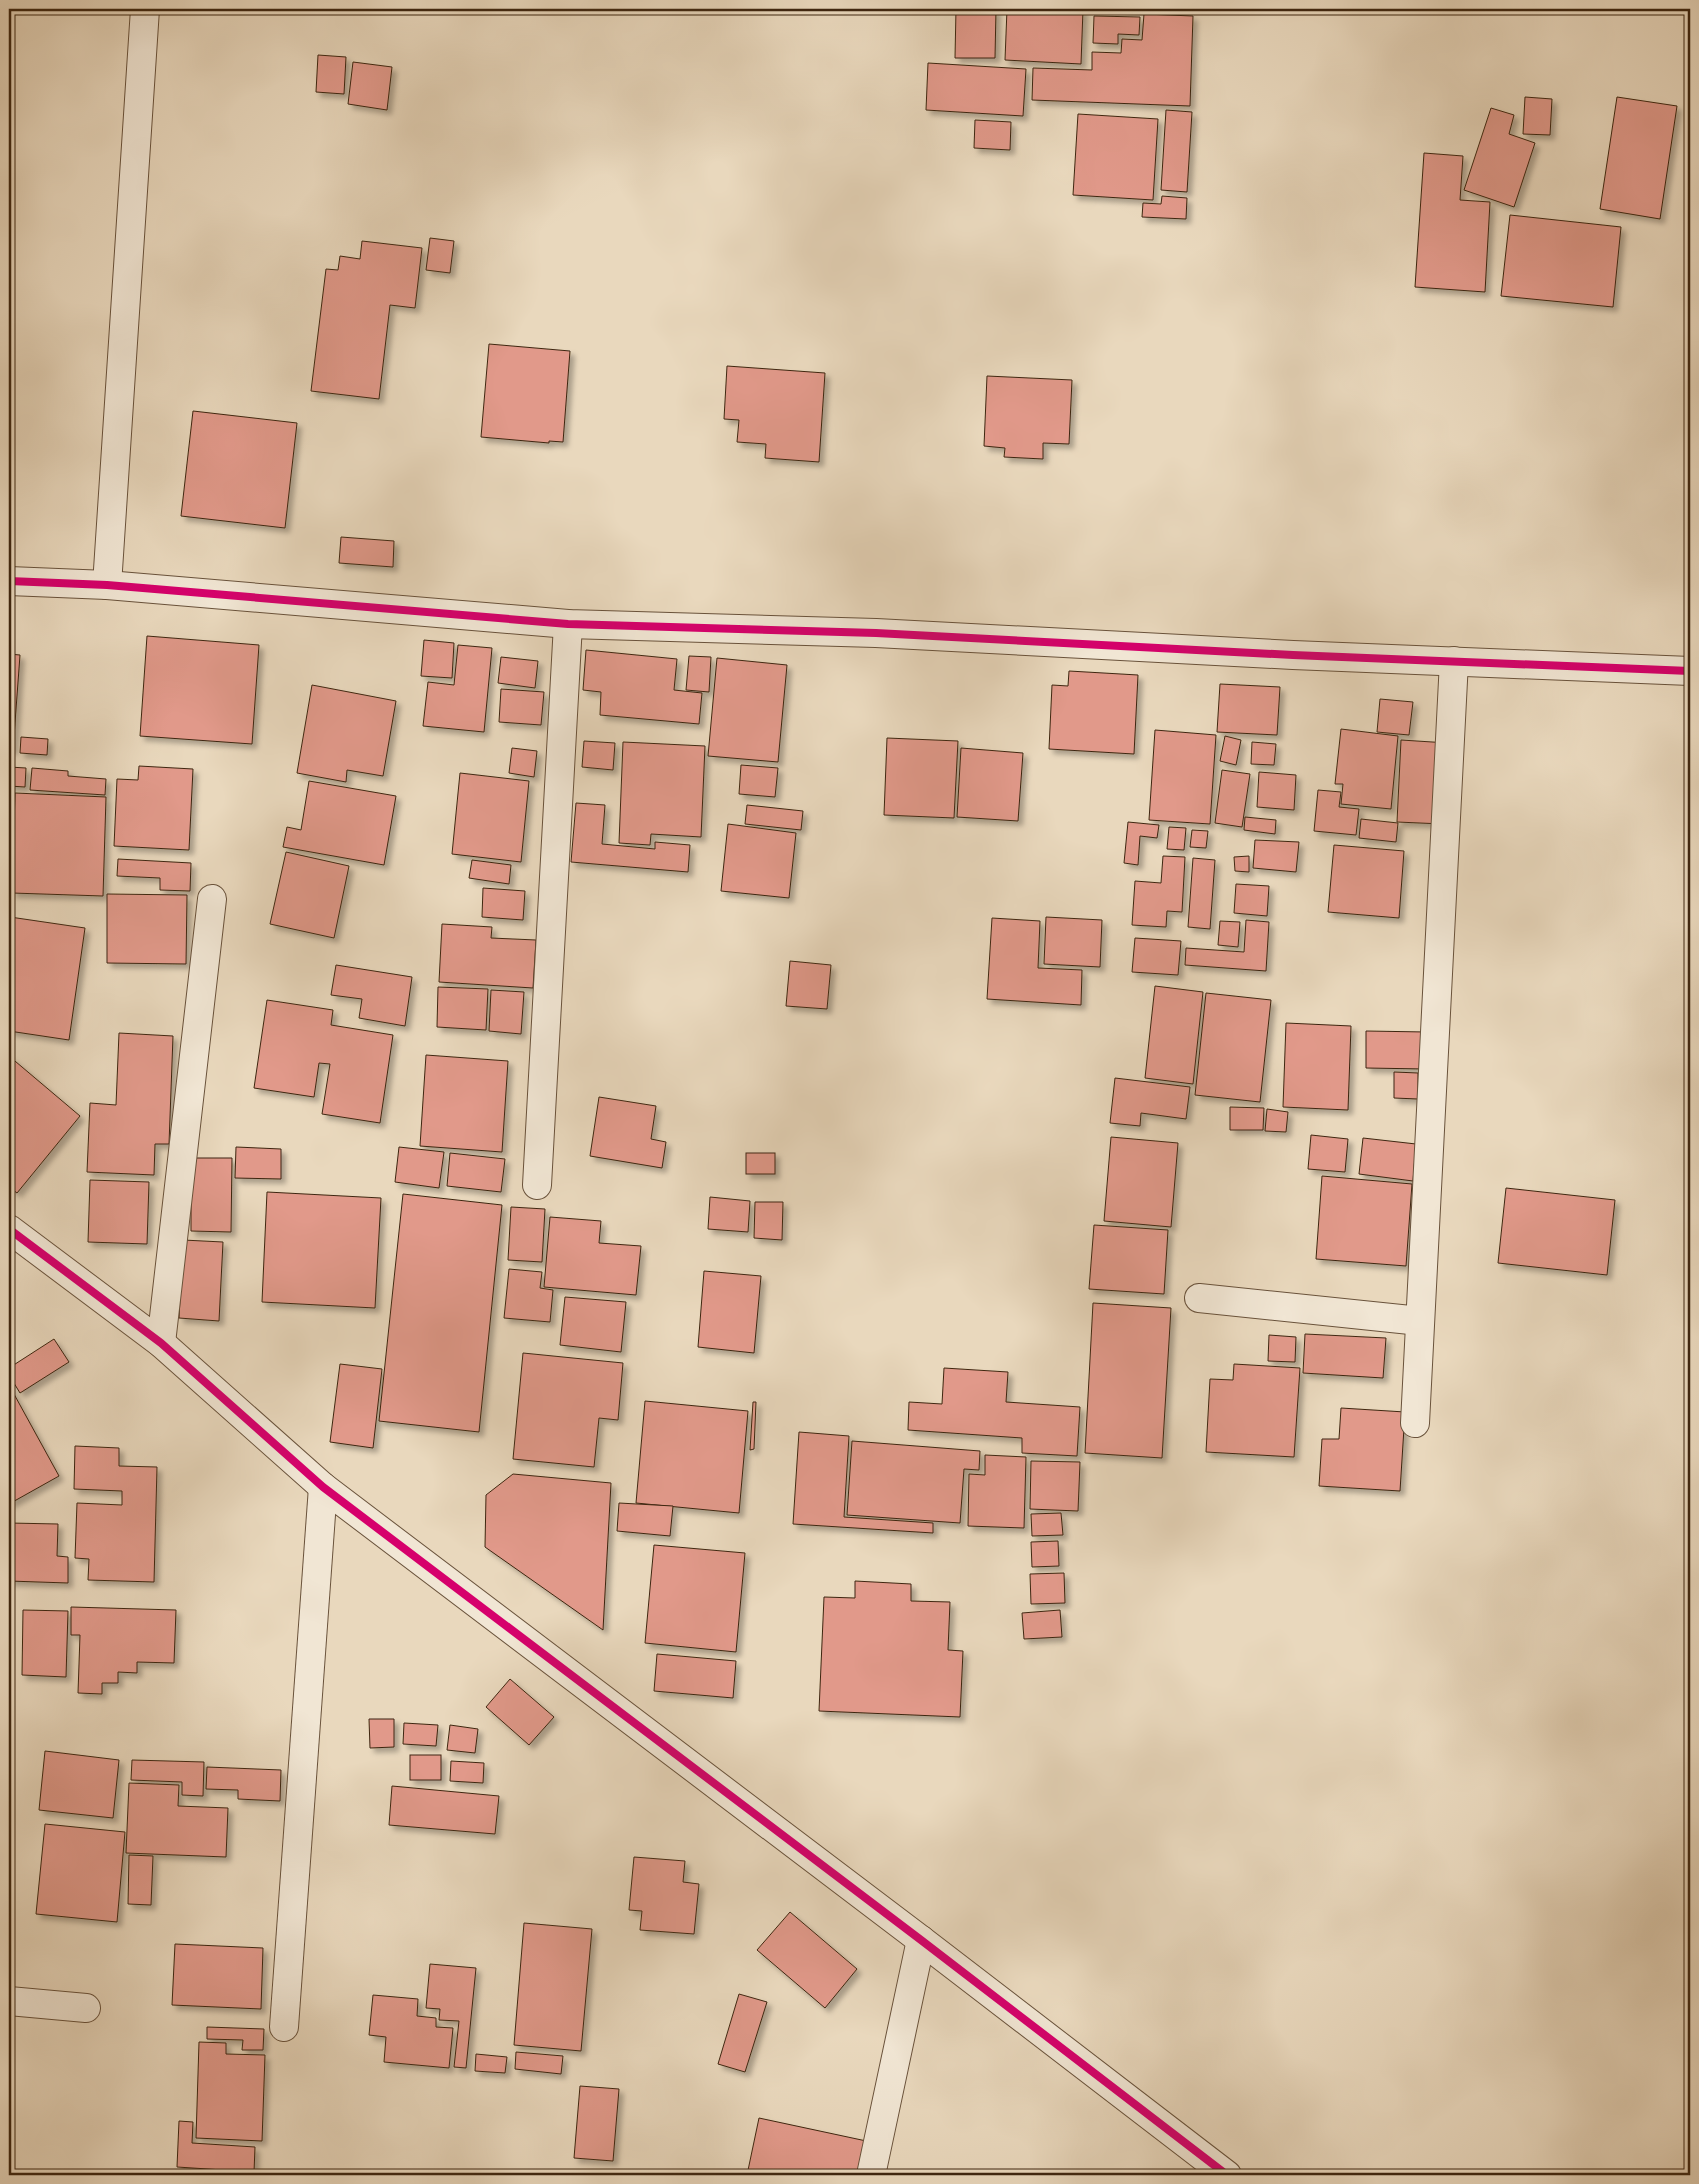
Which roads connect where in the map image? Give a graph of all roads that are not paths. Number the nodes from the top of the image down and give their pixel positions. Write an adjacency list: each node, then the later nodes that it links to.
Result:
1 (145, 9): 3 (street)
2 (9, 581): 3 (street)
3 (108, 585): 4 (street)
4 (568, 624): 5 (street); 8 (street)
5 (1454, 661): 6 (street); 11 (street)
6 (1690, 672)
7 (212, 899): 12 (street)
8 (536, 1185)
9 (9, 1229): 12 (street)
10 (1198, 1298): 11 (street)
11 (1420, 1321): 13 (street)
12 (161, 1343): 14 (street)
13 (1415, 1423)
14 (324, 1487): 15 (street); 18 (street)
15 (920, 1940): 19 (street); 20 (street)
16 (9, 2001): 17 (street)
17 (86, 2008)
18 (284, 2027)
19 (871, 2175)
20 (1227, 2175)

